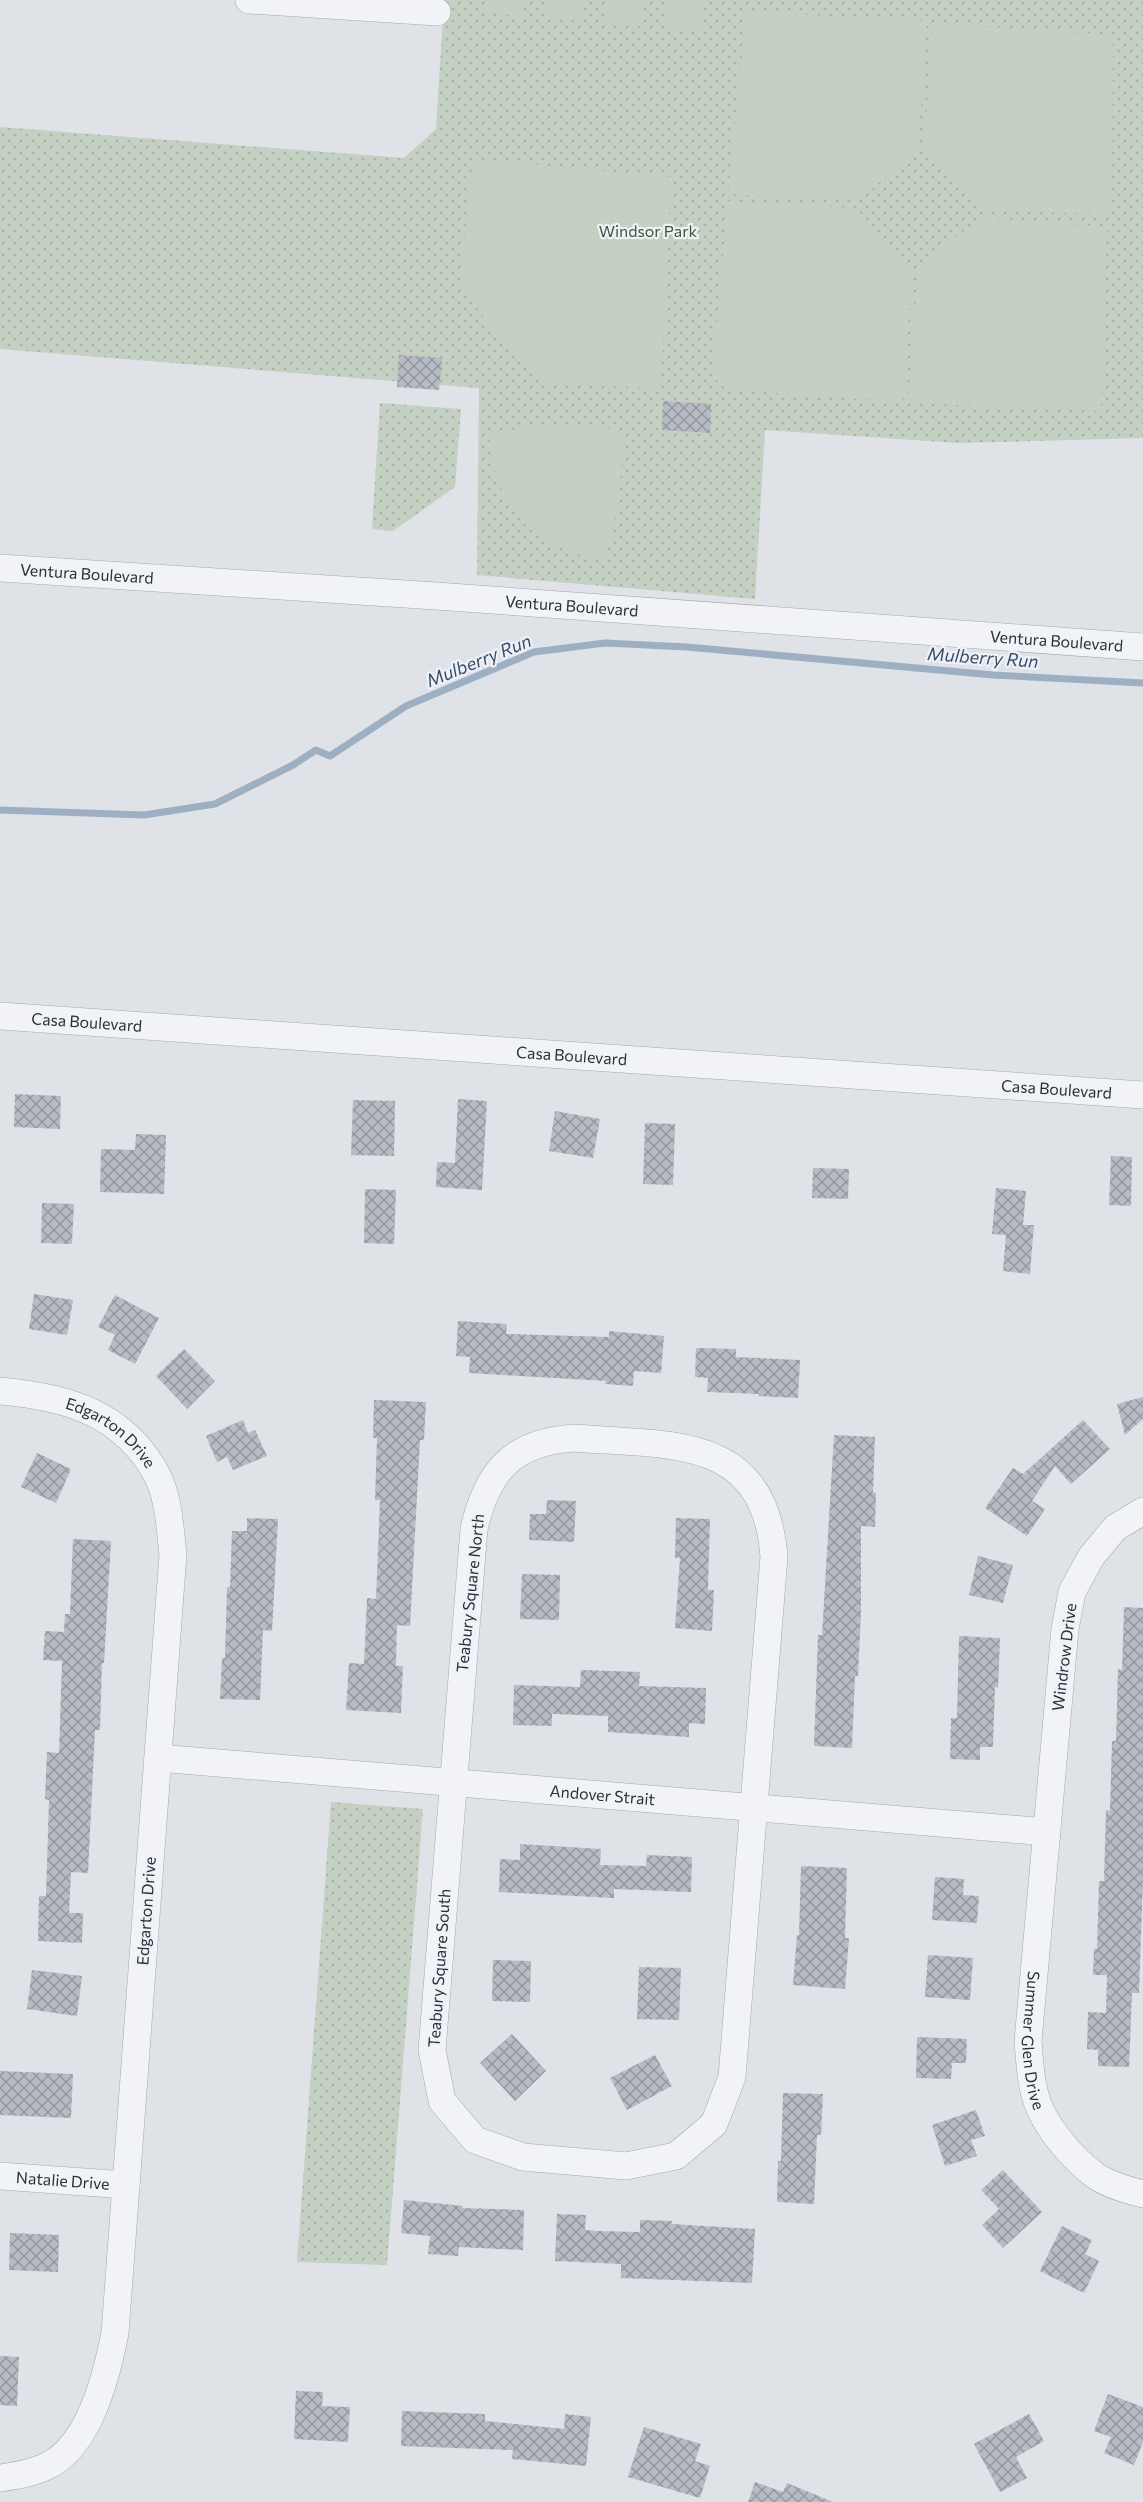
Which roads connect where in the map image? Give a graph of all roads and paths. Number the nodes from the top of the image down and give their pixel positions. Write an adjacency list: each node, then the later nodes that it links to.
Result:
1 (249, 0): 2 (street)
2 (289, 1): 3 (street)
3 (437, 12)
4 (0, 568): 5 (street, Ventura Boulevard)
5 (1143, 647)
6 (0, 1016): 7 (street, Casa Boulevard)
7 (1143, 1095)
8 (0, 1391): 10 (street, Edgarton Drive)
9 (1143, 1511): 13 (street, Windrow Drive)
10 (158, 1758): 11 (street, Andover Strait); 15 (street, Edgarton Drive)
11 (453, 1783): 12 (street, Andover Strait); 12 (street, Teabury Square North); 12 (street, Teabury Square South)
12 (754, 1806): 13 (street, Andover Strait)
13 (1047, 1832): 16 (street, Summer Glen Drive)
14 (0, 2176): 15 (street, Natalie Drive)
15 (126, 2185): 17 (street, Edgarton Drive)
16 (1143, 2194)
17 (0, 2478)

